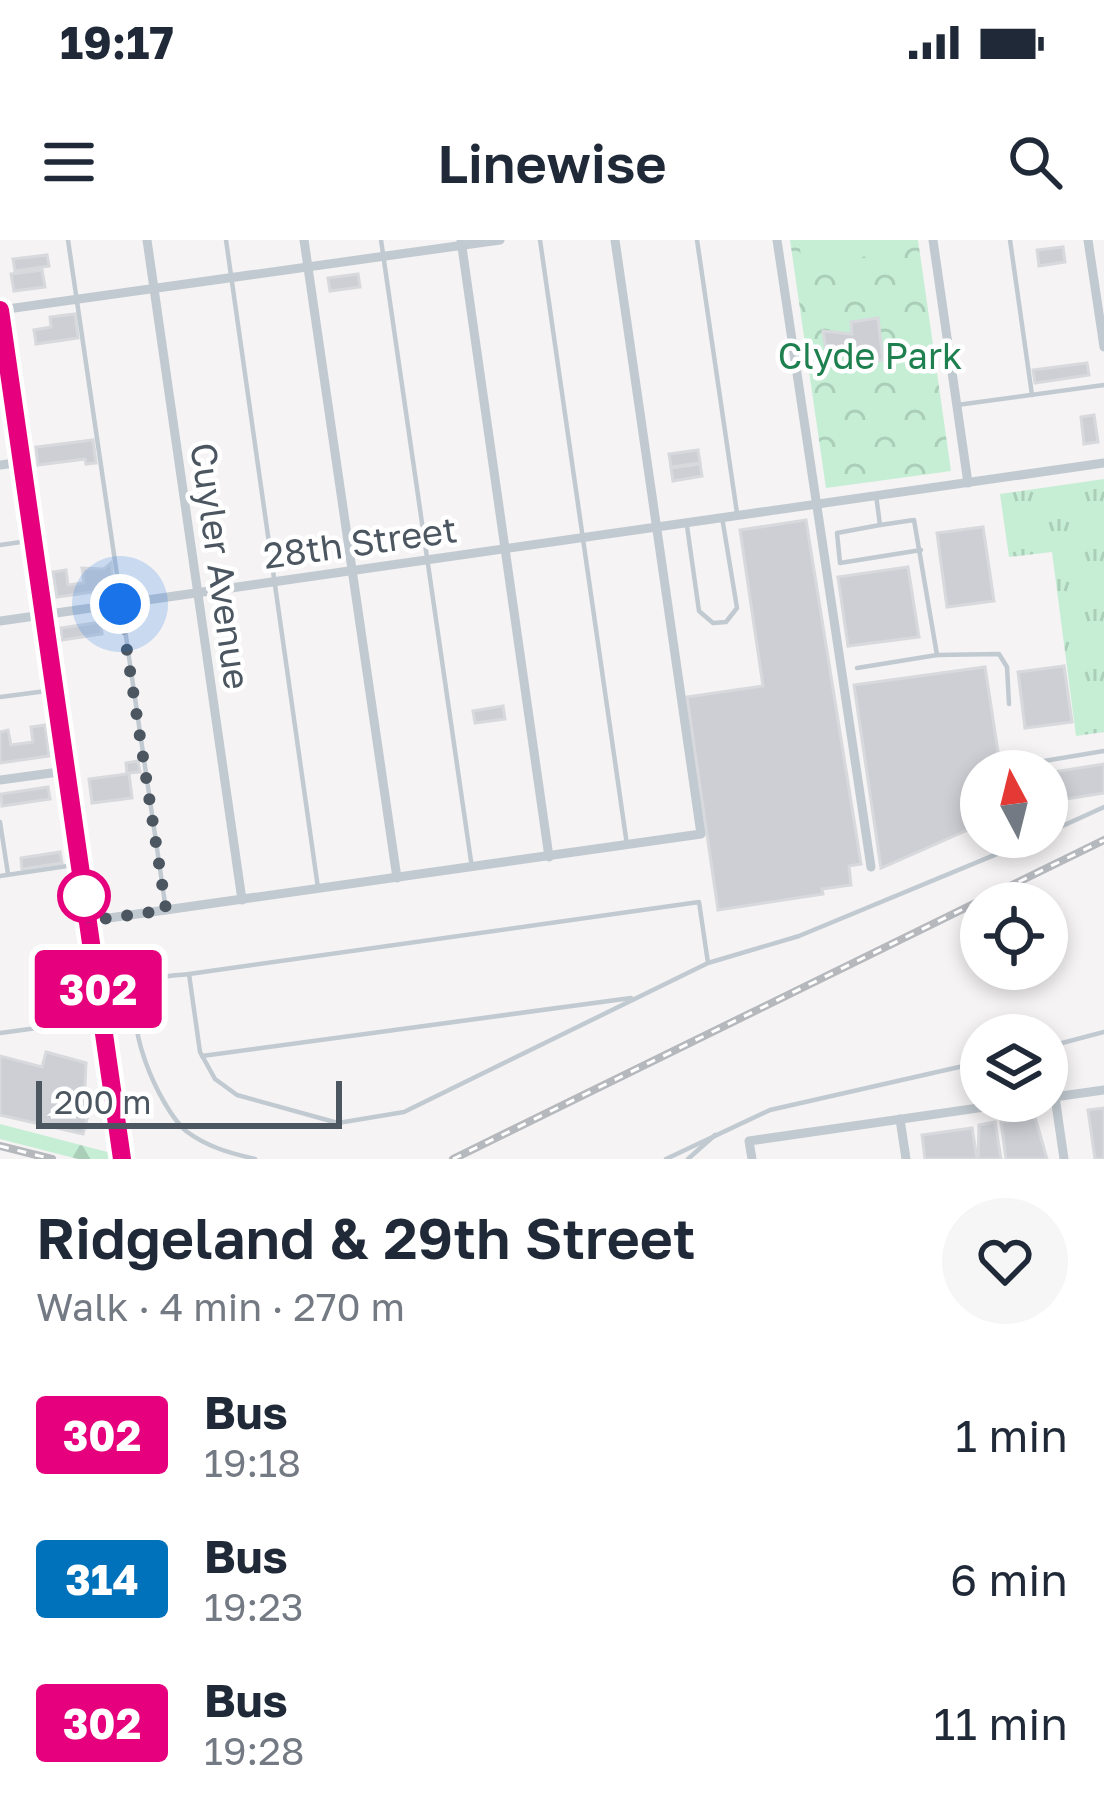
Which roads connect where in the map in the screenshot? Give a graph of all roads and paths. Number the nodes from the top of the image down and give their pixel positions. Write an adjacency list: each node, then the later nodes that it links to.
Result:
1 (68, 240): 19 (lane)
2 (147, 240): 18 (street, Cuyler Avenue)
3 (226, 240): 17 (lane)
4 (304, 240): 16 (street)
5 (381, 240): 15 (lane)
6 (500, 240): 14 (street)
7 (539, 240): 37 (lane)
8 (616, 240): 36 (street)
9 (697, 240): 32 (lane)
10 (777, 240): 31 (street)
11 (933, 240): 25 (street)
12 (1010, 240): 24 (lane)
13 (1088, 240): 21 (street)
14 (462, 243): 15 (street); 40 (street)
15 (383, 256): 16 (street); 42 (lane)
16 (308, 267): 17 (street); 43 (street)
17 (231, 278): 18 (street); 44 (lane)
18 (154, 288): 19 (street); 45 (street, Cuyler Avenue)
19 (76, 299): 20 (street); 46 (lane)
20 (0, 310): 23 (street)
21 (1104, 347)
22 (1104, 385): 24 (lane)
23 (5, 386): 26 (street)
24 (1032, 395): 25 (lane)
25 (957, 405): 29 (street)
26 (22, 462): 28 (street); 38 (street)
27 (1104, 463): 29 (street, 28th Street)
28 (0, 465)
29 (968, 482): 30 (street, 28th Street)
30 (876, 495): 31 (street, 28th Street); 35 (lane)
31 (814, 504): 32 (street, 28th Street); 65 (street)
32 (737, 515): 33 (street, 28th Street)
33 (722, 517): 34 (street, 28th Street); 34 (lane)
34 (687, 522): 36 (street, 28th Street)
35 (880, 525): 41 (lane); 41 (lane)
36 (656, 526): 37 (street, 28th Street); 61 (street)
37 (582, 537): 40 (street, 28th Street); 61 (lane)
38 (33, 541): 39 (lane); 47 (street)
39 (0, 545)
40 (506, 548): 42 (street, 28th Street); 62 (street)
41 (921, 550): 49 (lane)
42 (428, 560): 43 (street, 28th Street); 66 (lane)
43 (352, 570): 44 (street, 28th Street); 68 (street)
44 (274, 581): 45 (street, 28th Street); 69 (lane)
45 (198, 593): 46 (street, 28th Street); 70 (street, Cuyler Avenue)
46 (120, 604): 47 (street, 28th Street); 71 (lane)
47 (44, 615): 48 (street, 28th Street); 51 (street)
48 (0, 621)
49 (937, 655): 50 (lane); 53 (lane)
50 (857, 668)
51 (55, 689): 52 (lane); 56 (street)
52 (0, 698)
53 (1009, 704)
54 (1104, 751): 55 (lane)
55 (1068, 757)
56 (66, 771): 57 (street); 64 (street)
57 (0, 780)
58 (1104, 807): 60 (lane)
59 (0, 822): 67 (lane)
60 (1068, 823)
61 (627, 845): 62 (street)
62 (549, 857): 66 (street)
63 (986, 858): 73 (lane)
64 (80, 864): 67 (lane); 72 (street)
65 (871, 867)
66 (472, 868): 68 (street)
67 (4, 875)
68 (397, 878): 69 (street)
69 (318, 889): 70 (street)
70 (242, 900): 71 (street)
71 (166, 910): 72 (street)
72 (88, 921): 76 (street)
73 (708, 963): 74 (lane); 75 (lane)
74 (189, 974): 80 (lane); 89 (lane)
75 (639, 997): 80 (lane); 80 (lane)
76 (102, 1019): 78 (lane); 88 (street)
77 (1104, 1032): 79 (lane)
78 (0, 1033)
79 (1068, 1041)
80 (202, 1056)
81 (960, 1067): 87 (lane)
82 (1104, 1090): 83 (street)
83 (1068, 1095)
84 (960, 1110): 85 (street)
85 (900, 1119): 92 (street); 93 (street)
86 (1056, 1122): 94 (street)
87 (725, 1127): 90 (lane); 91 (lane)
88 (122, 1159)
89 (255, 1159)
90 (666, 1159)
91 (688, 1159)
92 (752, 1159)
93 (906, 1159)
94 (1064, 1159)

